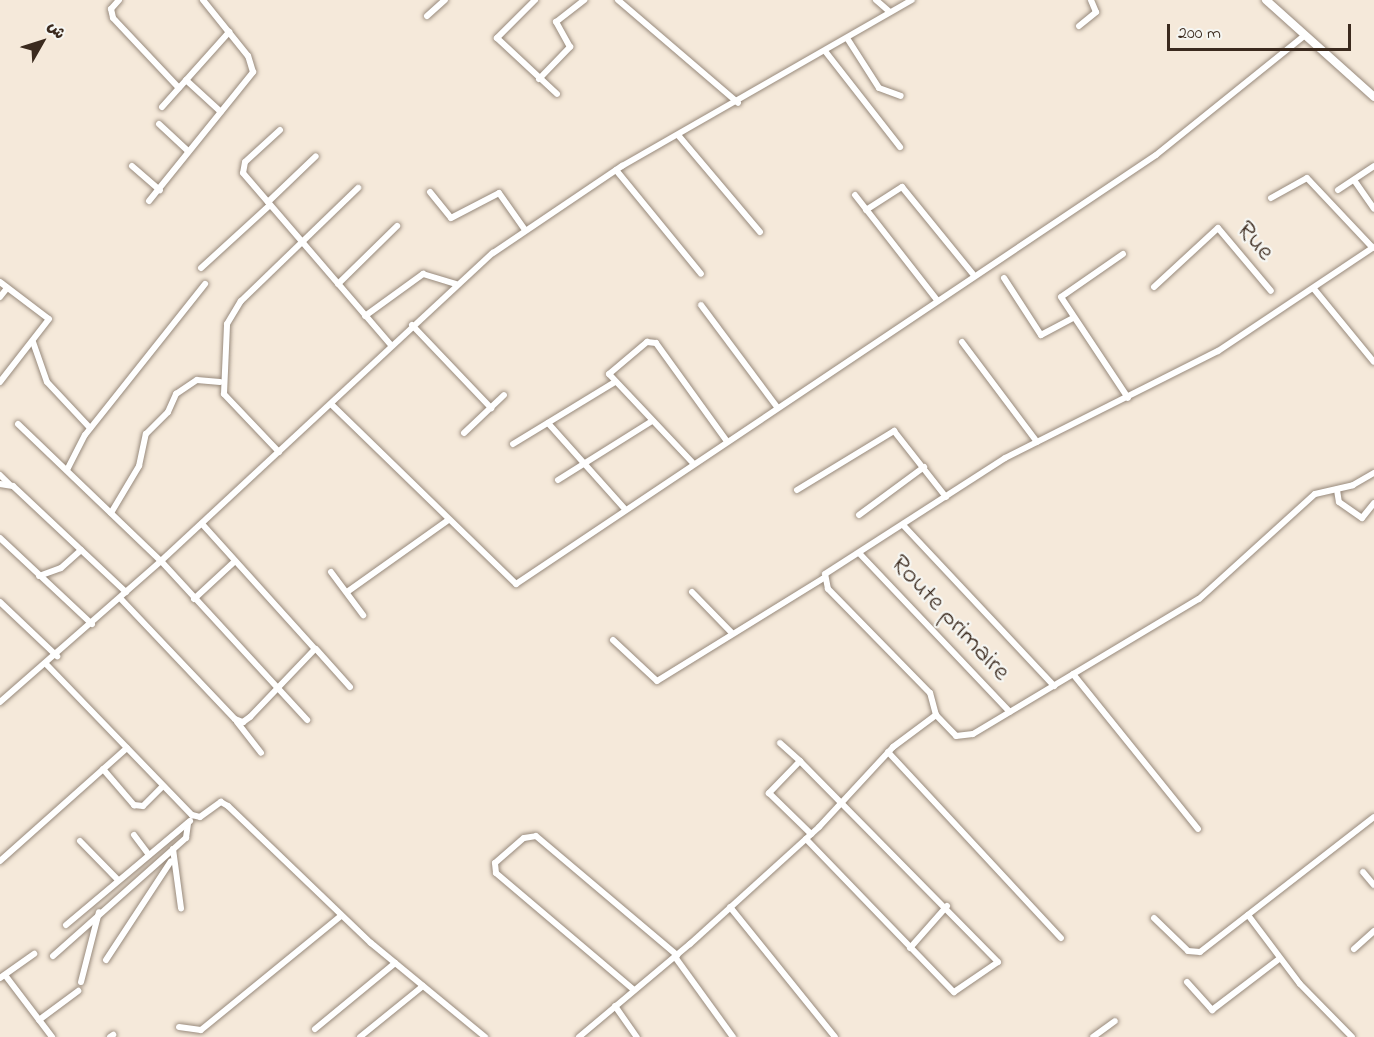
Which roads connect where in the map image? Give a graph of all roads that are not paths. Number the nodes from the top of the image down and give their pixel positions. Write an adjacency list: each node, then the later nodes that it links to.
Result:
1 (118, 0): 20 (street)
2 (203, 0): 14 (street)
3 (445, 0): 12 (street)
4 (535, 0): 18 (street)
5 (584, 0): 18 (street)
6 (618, 0): 24 (street)
7 (876, 0): 11 (street)
8 (912, 0): 11 (street)
9 (1091, 0): 13 (street)
10 (1266, 0): 15 (street)
11 (890, 12): 16 (street)
12 (427, 16)
13 (1079, 26)
14 (229, 32): 19 (street); 26 (street)
15 (1304, 36): 23 (street); 55 (street)
16 (847, 38): 17 (street); 22 (street)
17 (825, 51): 24 (street); 30 (street)
18 (539, 79): 21 (street)
19 (186, 81): 20 (street); 26 (street)
20 (179, 88): 25 (street)
21 (557, 94)
22 (901, 96)
23 (1374, 97)
24 (738, 103): 29 (street)
25 (162, 107)
26 (221, 112): 31 (street)
27 (159, 124): 31 (street)
28 (280, 130): 44 (street)
29 (678, 135): 35 (street); 49 (street)
30 (900, 147)
31 (188, 151): 38 (street)
32 (316, 156): 44 (street)
33 (132, 166): 38 (street)
34 (1374, 166): 36 (street)
35 (616, 170): 48 (street); 54 (street)
36 (1354, 180): 39 (street); 45 (street)
37 (358, 188): 50 (street)
38 (160, 190): 43 (street)
39 (1338, 190)
40 (430, 192): 48 (street)
41 (855, 195): 46 (street)
42 (1271, 198): 51 (street, Rue)
43 (149, 201)
44 (269, 203): 50 (street); 53 (street)
45 (1374, 209)
46 (866, 210): 55 (street); 66 (street)
47 (396, 226): 59 (street)
48 (525, 230): 60 (street)
49 (760, 232)
50 (301, 241): 59 (street); 76 (street)
51 (1374, 248): 63 (street)
52 (1123, 254): 69 (street)
53 (201, 268)
54 (701, 274)
55 (973, 274): 66 (street)
56 (1004, 278): 69 (street)
57 (0, 282): 62 (street)
58 (205, 284): 86 (street)
59 (338, 284): 68 (street)
60 (455, 284): 68 (street); 70 (street)
61 (1154, 287): 64 (street, Rue)
62 (7, 288): 65 (street); 71 (street)
63 (1314, 289): 74 (street); 79 (street)
64 (1271, 291)
65 (0, 297)
66 (937, 300): 81 (street)
67 (701, 305): 81 (street)
68 (365, 316): 73 (street)
69 (1073, 318): 79 (street)
70 (412, 325): 73 (street); 82 (street)
71 (33, 342): 75 (street); 86 (street)
72 (962, 342): 89 (street)
73 (391, 345): 80 (street)
74 (1374, 362)
75 (0, 382)
76 (220, 382): 91 (street); 106 (street)
77 (615, 382): 83 (street); 84 (street); 88 (street)
78 (504, 395): 82 (street)
79 (1128, 398): 89 (street)
80 (332, 405): 91 (street); 108 (street)
81 (777, 407): 88 (street)
82 (490, 408): 87 (street)
83 (652, 421): 92 (street); 93 (street)
84 (548, 423): 90 (street); 93 (street)
85 (18, 424): 95 (street)
86 (90, 428): 95 (street)
87 (464, 433)
88 (726, 440): 92 (street)
89 (1037, 442): 103 (street)
90 (513, 444)
91 (279, 452): 109 (street)
92 (692, 462): 105 (street)
93 (584, 463): 98 (street); 105 (street)
94 (924, 467): 101 (street); 103 (street); 107 (street)
95 (67, 470): 106 (street)
96 (1374, 473): 102 (street)
97 (0, 475): 100 (street)
98 (558, 480)
99 (0, 484): 100 (street)
100 (10, 484): 112 (street)
101 (797, 490)
102 (1336, 490): 104 (street); 132 (street)
103 (946, 497): 110 (street)
104 (1374, 503)
105 (624, 508): 108 (street)
106 (111, 513): 114 (street)
107 (859, 515)
108 (447, 521): 120 (street)
109 (201, 524): 114 (street); 115 (street)
110 (903, 525): 113 (street); 133 (street)
111 (0, 538): 117 (street)
112 (81, 550): 117 (street); 119 (street)
113 (859, 553): 118 (street); 137 (street, Route primaire)
114 (161, 561): 119 (street); 123 (street)
115 (235, 561): 123 (street); 129 (street)
116 (331, 572): 120 (street)
117 (39, 576): 126 (street)
118 (824, 578): 127 (street); 138 (street)
119 (126, 592): 122 (street)
120 (347, 592): 125 (street)
121 (692, 592): 127 (street)
122 (120, 598): 126 (street); 139 (street)
123 (194, 599): 135 (street)
124 (0, 602): 130 (street)
125 (363, 615)
126 (92, 624): 130 (street)
127 (732, 633): 128 (street)
128 (613, 640)
129 (312, 644): 134 (street); 135 (street)
130 (57, 656): 131 (street)
131 (47, 665): 136 (street); 142 (street)
132 (1073, 674): 133 (street); 152 (street)
133 (1054, 686): 137 (street)
134 (350, 687)
135 (280, 688): 139 (street); 140 (street)
136 (0, 702)
137 (1010, 712): 138 (street)
138 (936, 715): 143 (street)
139 (235, 719): 144 (street)
140 (307, 720)
141 (780, 743): 145 (street)
142 (127, 748): 146 (street); 147 (street)
143 (888, 752): 148 (street); 172 (street)
144 (261, 753)
145 (800, 761): 148 (street); 154 (street)
146 (103, 769): 147 (street); 158 (street)
147 (164, 786): 149 (street)
148 (842, 800): 154 (street); 163 (street)
149 (195, 817): 151 (street); 168 (street)
150 (1374, 817): 167 (street)
151 (188, 823): 156 (street); 157 (street)
152 (1198, 829)
153 (134, 835): 157 (street)
154 (809, 836): 164 (street); 173 (street)
155 (80, 841): 161 (street)
156 (174, 848): 159 (street); 166 (street)
157 (149, 855): 161 (street)
158 (0, 861)
159 (171, 861): 165 (street); 179 (street)
160 (1363, 872): 162 (street)
161 (118, 880): 170 (street)
162 (1374, 885)
163 (947, 906): 173 (street); 173 (street)
164 (730, 907): 177 (street); 198 (street)
165 (181, 908)
166 (101, 909): 176 (street); 182 (street)
167 (1248, 915): 169 (street); 178 (street)
168 (341, 916): 180 (street); 190 (street)
169 (1154, 918)
170 (66, 925)
171 (1374, 931): 174 (street)
172 (1061, 938)
173 (910, 948)
174 (1354, 949)
175 (34, 954): 181 (street)
176 (53, 956)
177 (676, 956): 185 (street); 185 (street); 197 (street)
178 (1279, 959): 183 (street); 200 (street)
179 (106, 960)
180 (395, 963): 184 (street); 191 (street)
181 (3, 977): 188 (street)
182 (81, 982)
183 (1187, 982)
184 (423, 986): 193 (street); 194 (street)
185 (634, 990): 187 (street)
186 (78, 991): 188 (street)
187 (615, 1006): 195 (street); 196 (street)
188 (39, 1020): 192 (street)
189 (1115, 1021): 199 (street)
190 (179, 1027)
191 (315, 1029)
192 (52, 1037)
193 (360, 1037)
194 (485, 1037)
195 (579, 1037)
196 (637, 1037)
197 (733, 1037)
198 (835, 1037)
199 (1093, 1037)
200 (1352, 1037)

